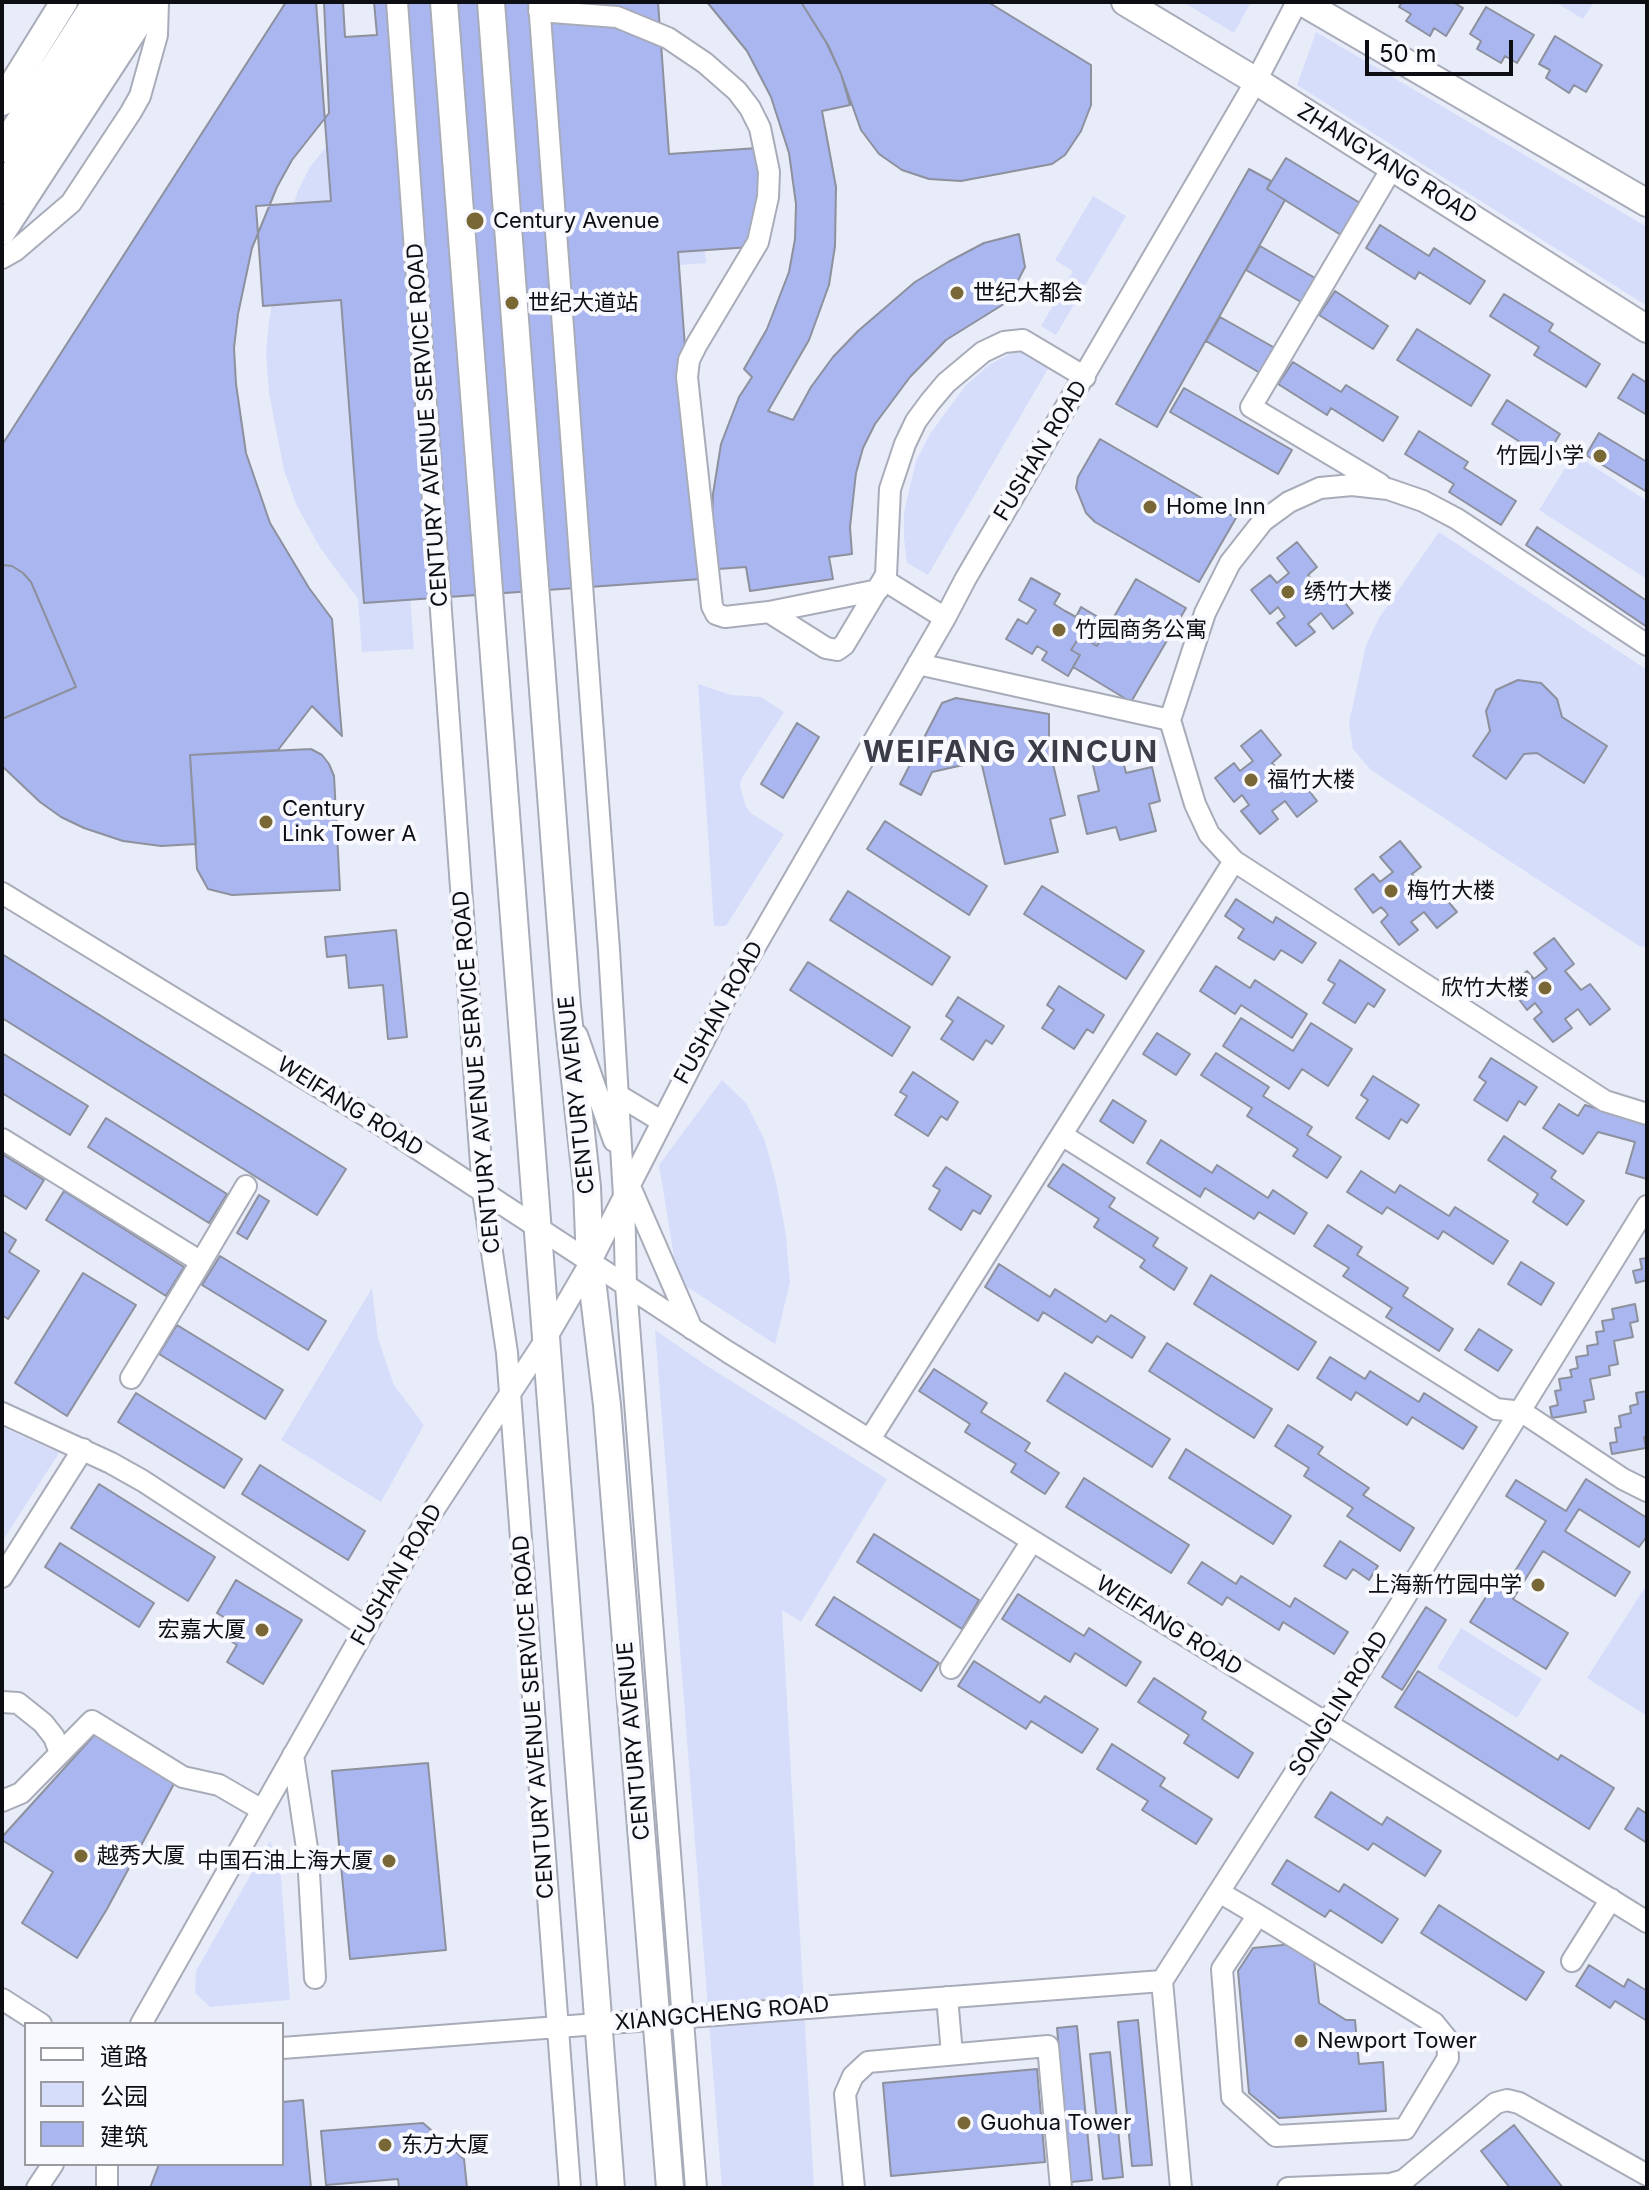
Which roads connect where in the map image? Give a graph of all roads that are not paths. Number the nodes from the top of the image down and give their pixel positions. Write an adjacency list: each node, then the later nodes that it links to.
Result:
1 (64, 2): 12 (main road)
2 (96, 2): 13 (main road)
3 (123, 2): 15 (main road)
4 (155, 2): 17 (main road); 18 (street)
5 (397, 2): 38 (street, CENTURY AVENUE SERVICE ROAD)
6 (444, 2): 40 (main road, CENTURY AVENUE)
7 (491, 2): 30 (main road, CENTURY AVENUE)
8 (1125, 2): 11 (main road, ZHANGYANG ROAD)
9 (1300, 2): 11 (street, FUSHAN ROAD); 16 (main road)
10 (539, 7): 23 (street); 31 (street)
11 (1256, 81): 14 (main road, ZHANGYANG ROAD); 20 (street, FUSHAN ROAD)
12 (2, 102)
13 (2, 149)
14 (1392, 168): 19 (main road, ZHANGYANG ROAD); 21 (street)
15 (2, 191)
16 (1647, 203)
17 (2, 232)
18 (2, 258)
19 (1647, 329)
20 (1085, 377): 22 (street); 24 (street, FUSHAN ROAD)
21 (1388, 489): 25 (street); 27 (street)
22 (881, 585): 23 (street); 23 (street); 24 (street)
23 (769, 612)
24 (945, 618): 26 (street, FUSHAN ROAD)
25 (1647, 645)
26 (918, 664): 27 (street); 33 (street, FUSHAN ROAD)
27 (1170, 720): 28 (street)
28 (1234, 861): 32 (street); 34 (street)
29 (2, 893): 38 (street, WEIFANG ROAD)
30 (567, 1007): 36 (street); 42 (main road, CENTURY AVENUE)
31 (618, 1095): 33 (street); 36 (street)
32 (1647, 1114)
33 (661, 1121): 36 (street, FUSHAN ROAD)
34 (1062, 1135): 48 (street); 50 (street)
35 (2, 1139): 41 (street)
36 (625, 1182): 42 (street, FUSHAN ROAD); 43 (street); 44 (street)
37 (246, 1186): 41 (street)
38 (483, 1192): 40 (street, WEIFANG ROAD); 47 (street, CENTURY AVENUE SERVICE ROAD)
39 (1647, 1206): 48 (street, SONGLIN ROAD)
40 (537, 1227): 42 (street, WEIFANG ROAD); 45 (main road, CENTURY AVENUE)
41 (201, 1262): 46 (street)
42 (590, 1263): 43 (street, WEIFANG ROAD); 45 (street, FUSHAN ROAD); 73 (main road, CENTURY AVENUE)
43 (626, 1286): 44 (street, WEIFANG ROAD); 72 (street)
44 (692, 1329): 50 (street, WEIFANG ROAD)
45 (544, 1342): 47 (street, FUSHAN ROAD); 76 (main road, CENTURY AVENUE)
46 (131, 1378)
47 (510, 1394): 55 (street, FUSHAN ROAD); 77 (street, CENTURY AVENUE SERVICE ROAD)
48 (1522, 1412): 52 (street); 58 (street, SONGLIN ROAD)
49 (2, 1413): 51 (street)
50 (870, 1439): 53 (street, WEIFANG ROAD)
51 (83, 1449): 54 (street); 55 (street)
52 (1647, 1491)
53 (1032, 1541): 56 (street); 58 (street, WEIFANG ROAD)
54 (2, 1577)
55 (366, 1627): 60 (street, FUSHAN ROAD)
56 (951, 1668)
57 (2, 1702): 59 (street)
58 (1327, 1723): 63 (street, SONGLIN ROAD); 64 (street, WEIFANG ROAD)
59 (60, 1753): 61 (street); 62 (street)
60 (293, 1755): 62 (street, FUSHAN ROAD); 68 (street)
61 (2, 1801)
62 (262, 1810): 75 (street, FUSHAN ROAD)
63 (1219, 1892): 65 (street); 69 (street, SONGLIN ROAD)
64 (1611, 1899): 66 (street, WEIFANG ROAD); 67 (street)
65 (1258, 1915): 65 (street)
66 (1647, 1922)
67 (1572, 1961)
68 (315, 1978)
69 (1162, 1981): 70 (street, XIANGCHENG ROAD); 91 (street)
70 (947, 1997): 72 (street, XIANGCHENG ROAD); 79 (street)
71 (2, 1999): 74 (street)
72 (683, 2016): 73 (street, XIANGCHENG ROAD); 88 (street)
73 (656, 2018): 76 (street, XIANGCHENG ROAD); 87 (main road, CENTURY AVENUE)
74 (38, 2022)
75 (142, 2022)
76 (599, 2024): 77 (street, XIANGCHENG ROAD); 86 (main road, CENTURY AVENUE)
77 (558, 2027): 78 (street, XIANGCHENG ROAD); 85 (street, CENTURY AVENUE SERVICE ROAD)
78 (284, 2048)
79 (952, 2054): 89 (street); 90 (street)
80 (52, 2166): 83 (street)
81 (107, 2166): 84 (street)
82 (1647, 2175): 92 (street)
83 (37, 2188)
84 (107, 2188)
85 (570, 2188)
86 (611, 2188)
87 (670, 2188)
88 (696, 2188)
89 (854, 2188)
90 (1061, 2188)
91 (1181, 2188)
92 (1288, 2188)

